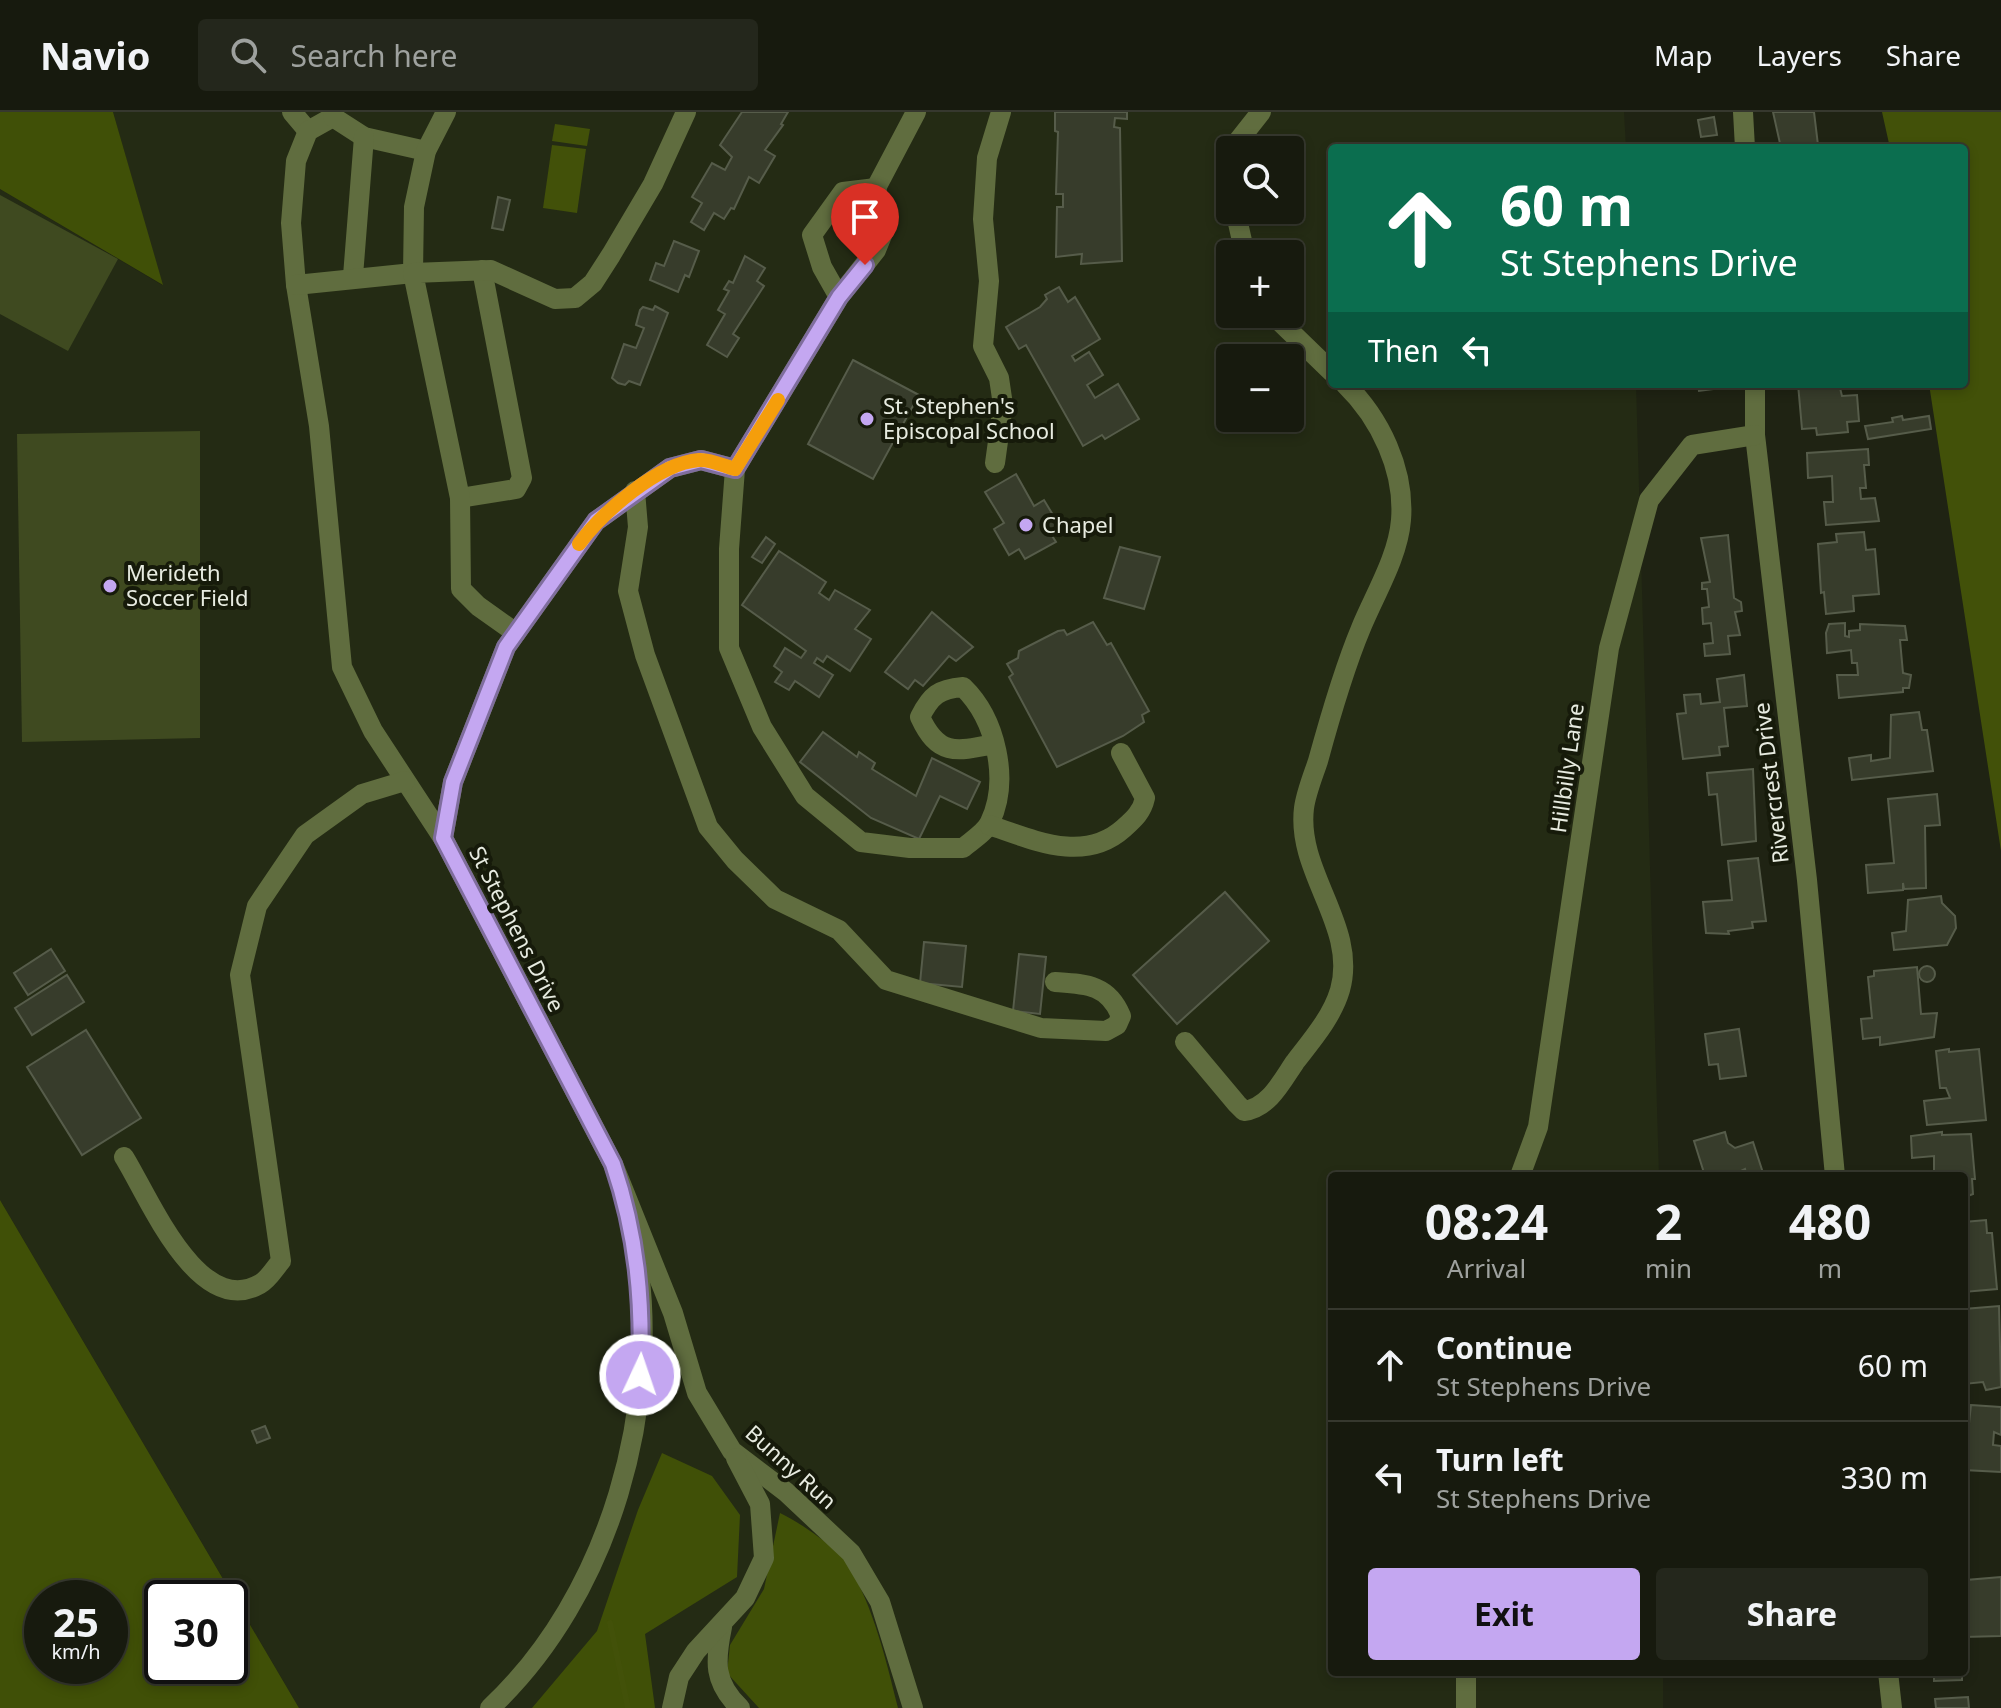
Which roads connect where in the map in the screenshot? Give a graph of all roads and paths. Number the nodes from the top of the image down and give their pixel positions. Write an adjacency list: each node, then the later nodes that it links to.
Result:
1 (292, 112): 9 (street)
2 (446, 112): 13 (street)
3 (686, 112): 15 (street)
4 (916, 112): 14 (street)
5 (1001, 112): 25 (street)
6 (1261, 112): 10 (street)
7 (1743, 112): 12 (street)
8 (333, 114): 9 (street); 11 (street)
9 (308, 131): 18 (street)
10 (1241, 136)
11 (364, 137): 13 (street); 17 (street)
12 (1745, 144)
13 (426, 151): 16 (street)
14 (876, 188): 19 (street); 19 (street)
15 (482, 270): 16 (street); 28 (street)
16 (413, 273): 17 (street); 28 (street)
17 (353, 276): 18 (street)
18 (296, 285): 32 (street)
19 (839, 297): 26 (street)
20 (1286, 328): 21 (street)
21 (1328, 368)
22 (1349, 388): 36 (street)
23 (1755, 388): 24 (street, Rivercrest Drive)
24 (1755, 435): 38 (street, Hillbilly Lane); 39 (street, Rivercrest Drive)
25 (995, 463)
26 (735, 469): 27 (street, St Stephens Drive); 33 (street)
27 (635, 491): 29 (street, St Stephens Drive); 35 (street)
28 (460, 498): 29 (street)
29 (516, 633): 34 (street, St Stephens Drive)
30 (994, 744): 33 (street)
31 (1121, 753): 33 (street)
32 (405, 781): 34 (street); 37 (street)
33 (989, 825)
34 (443, 838): 40 (street, St Stephens Drive)
35 (1055, 982)
36 (1185, 1042)
37 (124, 1157)
38 (1521, 1172)
39 (1835, 1172)
40 (629, 1209): 41 (street, Bunny Run); 45 (street)
41 (732, 1451): 42 (street); 48 (street, Bunny Run)
42 (722, 1627): 46 (street); 47 (street)
43 (1466, 1676): 49 (street)
44 (1888, 1676): 50 (street)
45 (490, 1708)
46 (672, 1708)
47 (740, 1708)
48 (913, 1708)
49 (1466, 1708)
50 (1892, 1708)

